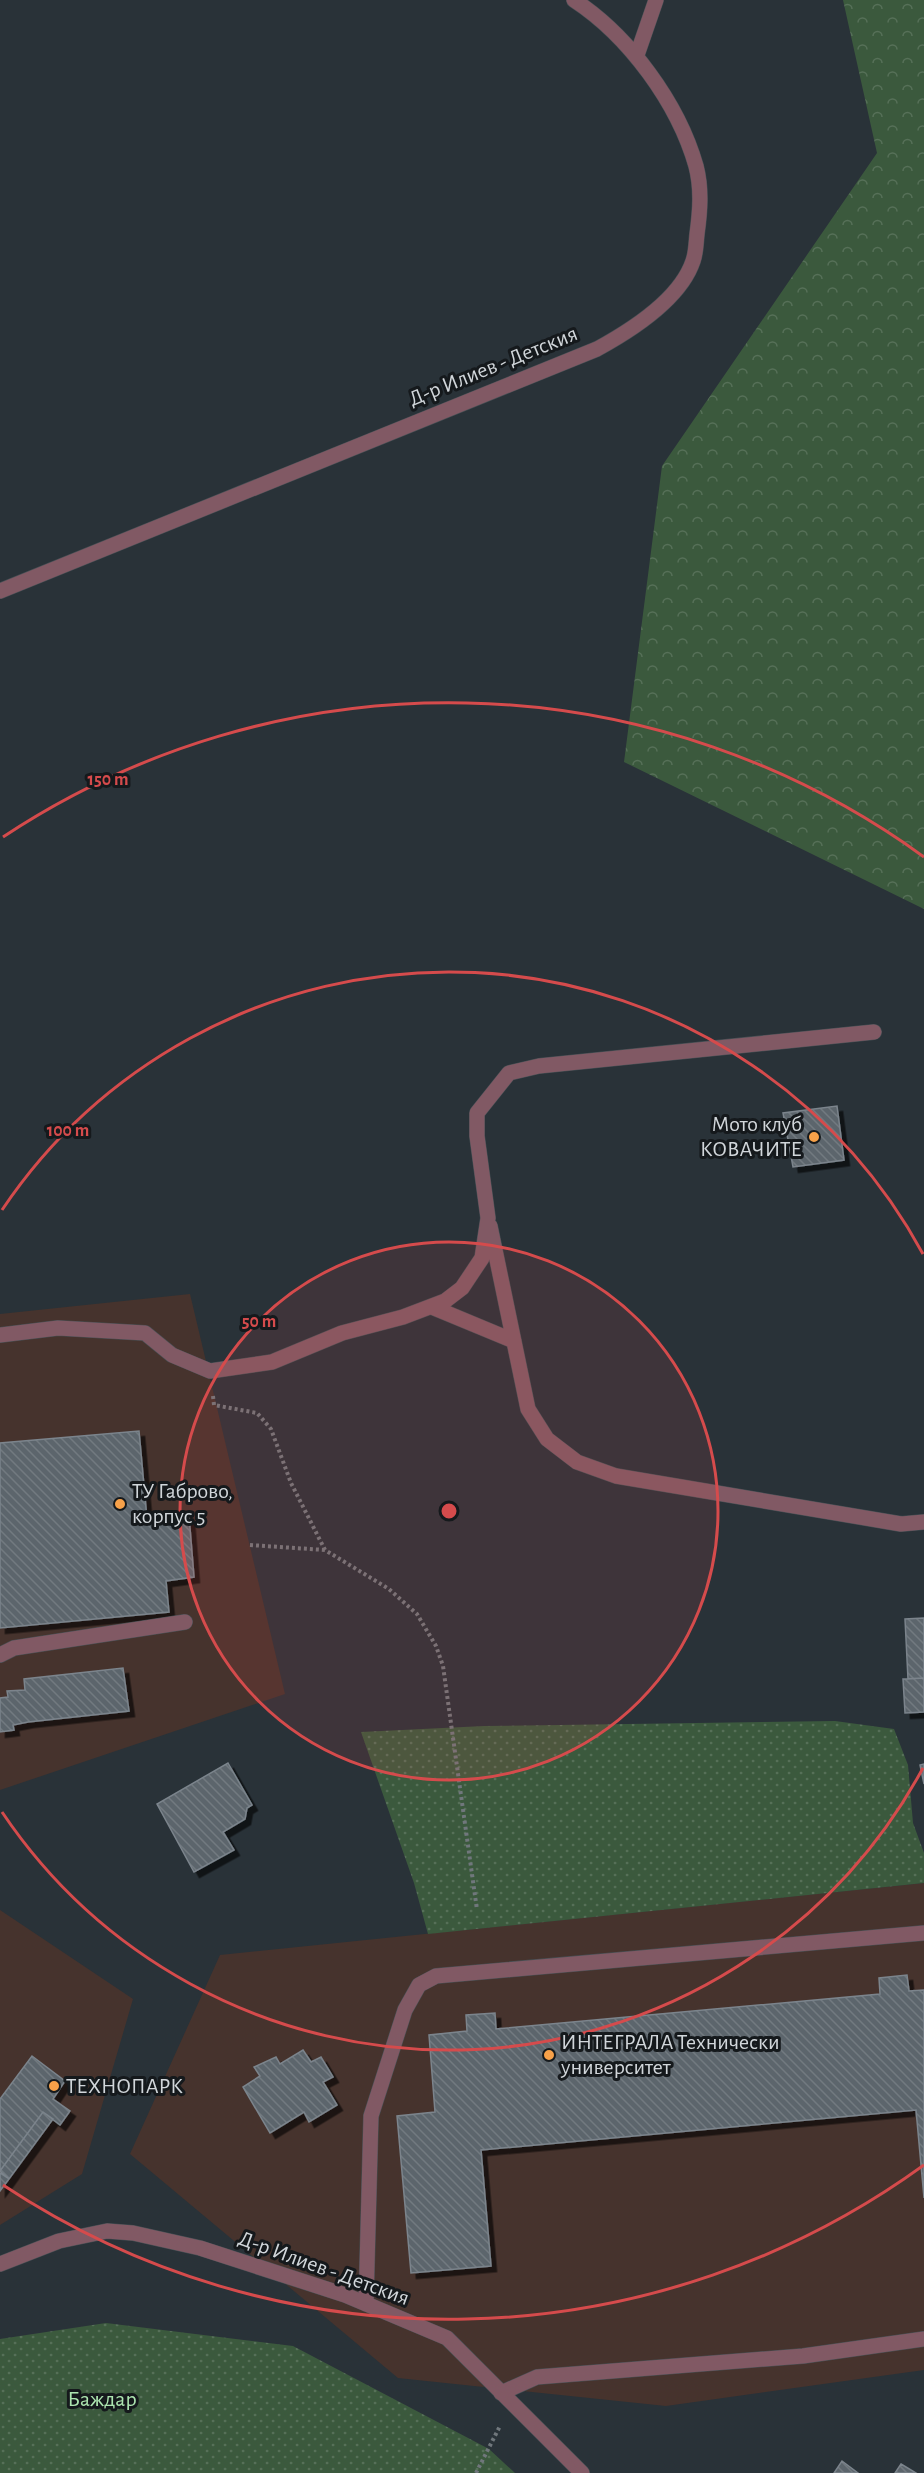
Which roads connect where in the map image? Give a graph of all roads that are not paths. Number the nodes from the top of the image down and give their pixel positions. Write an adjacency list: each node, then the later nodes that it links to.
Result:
1 (573, 0): 3 (street, Д-р Илиев - Детския)
2 (656, 0): 3 (street)
3 (637, 55): 4 (street, Д-р Илиев - Детския)
4 (0, 591)
5 (874, 1032): 6 (street)
6 (488, 1218): 7 (street); 9 (street)
7 (432, 1307): 8 (street); 9 (street)
8 (0, 1335)
9 (514, 1341): 10 (street)
10 (924, 1522)
11 (185, 1622): 12 (street)
12 (0, 1655)
13 (924, 1933): 15 (street)
14 (0, 2264): 15 (street, Д-р Илиев - Детския)
15 (366, 2304): 17 (street, Д-р Илиев - Детския)
16 (924, 2339): 17 (street)
17 (501, 2393): 18 (street, Д-р Илиев - Детския)
18 (582, 2473)

